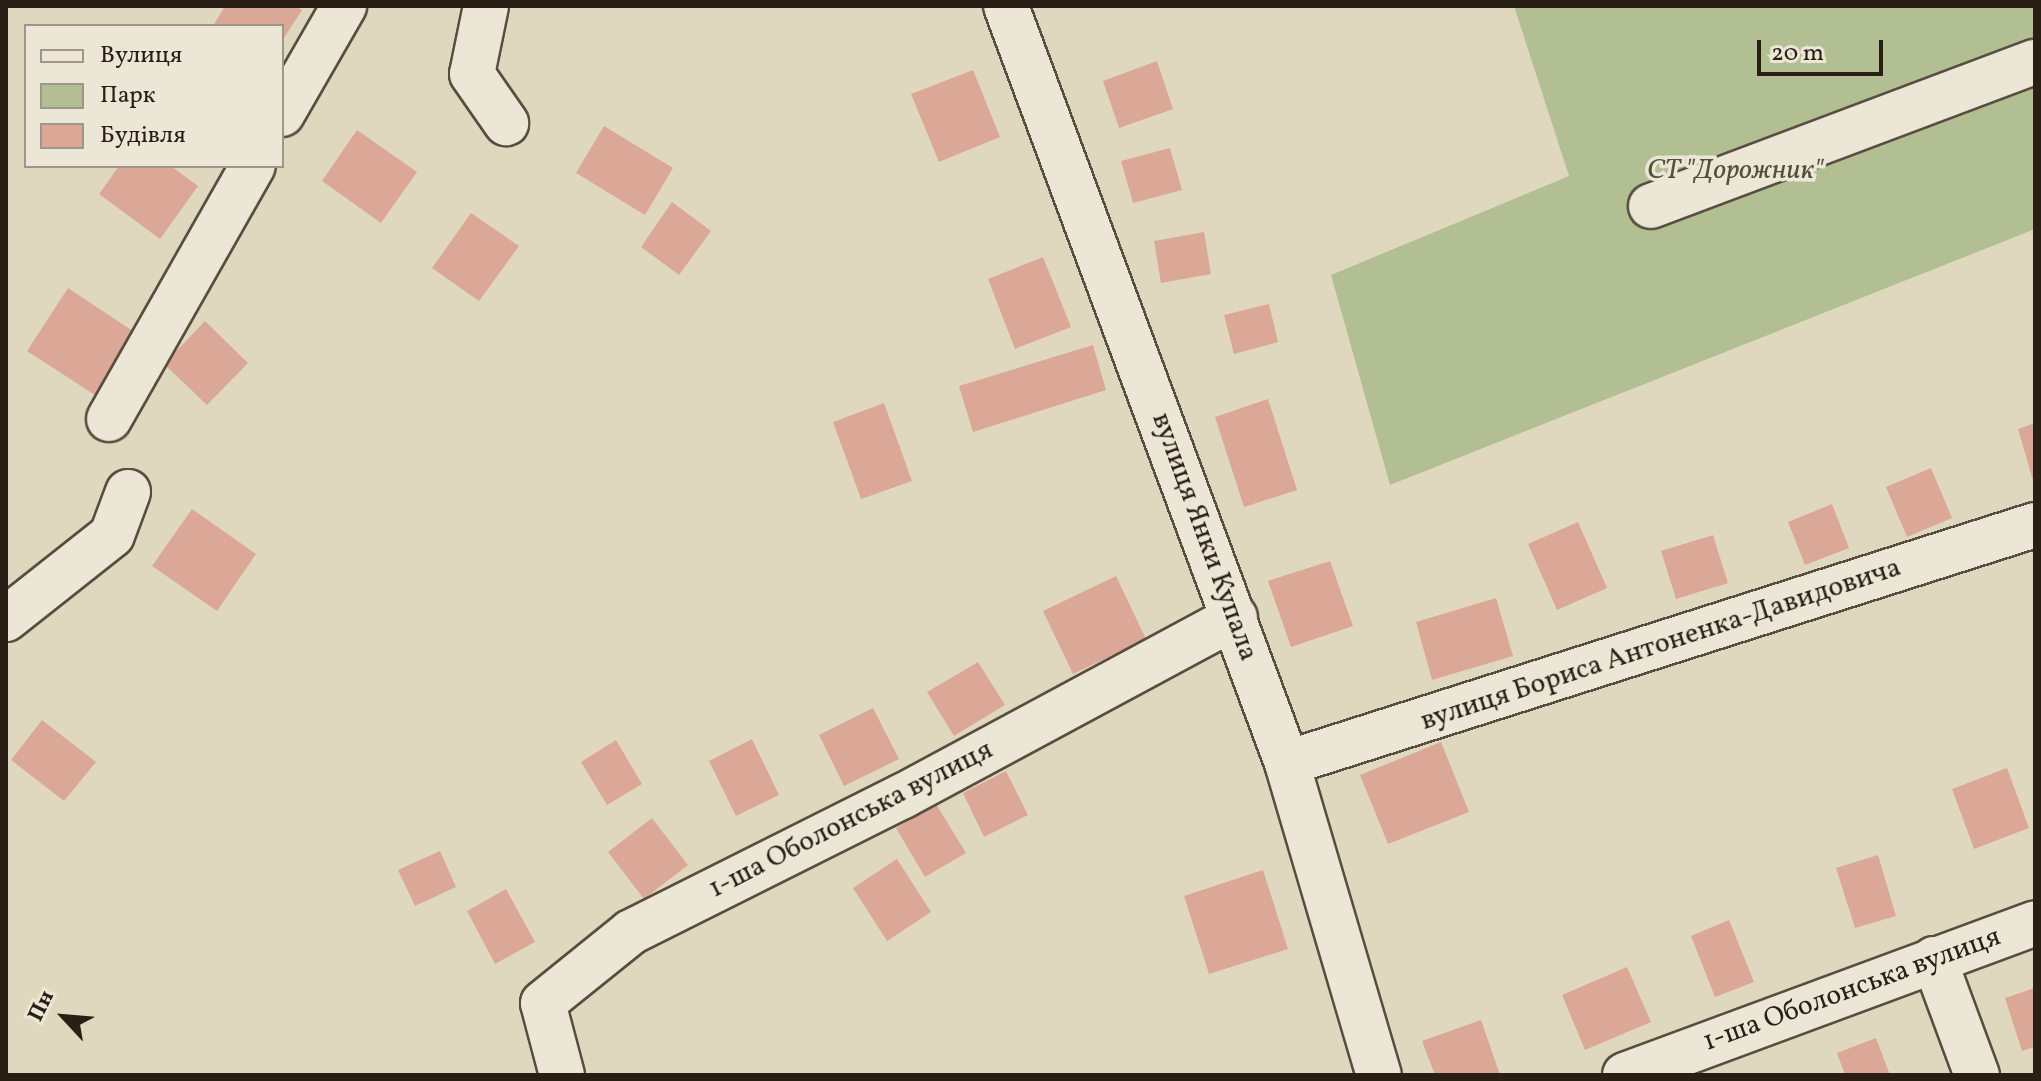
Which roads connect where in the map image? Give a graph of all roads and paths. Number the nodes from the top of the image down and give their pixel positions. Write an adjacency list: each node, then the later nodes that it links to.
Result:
1 (344, 6): 5 (street)
2 (486, 6): 6 (street)
3 (1006, 6): 12 (street, вулиця Янки Купала)
4 (2035, 62): 8 (street)
5 (284, 111)
6 (506, 123)
7 (252, 168): 9 (street)
8 (1651, 206)
9 (109, 419)
10 (128, 492): 13 (street)
11 (2035, 525): 14 (street, вулиця Бориса Антоненка-Давидовича)
12 (1235, 617): 14 (street, вулиця Янки Купала); 17 (street, 1-ша Оболонська вулиця)
13 (6, 619)
14 (1287, 763): 18 (street, вулиця Янки Купала)
15 (2035, 923): 16 (street, 1-ша Оболонська вулиця)
16 (1934, 959): 19 (street, 1-ша Оболонська вулиця); 20 (street)
17 (562, 1075)
18 (1379, 1075)
19 (1625, 1075)
20 (1977, 1075)

